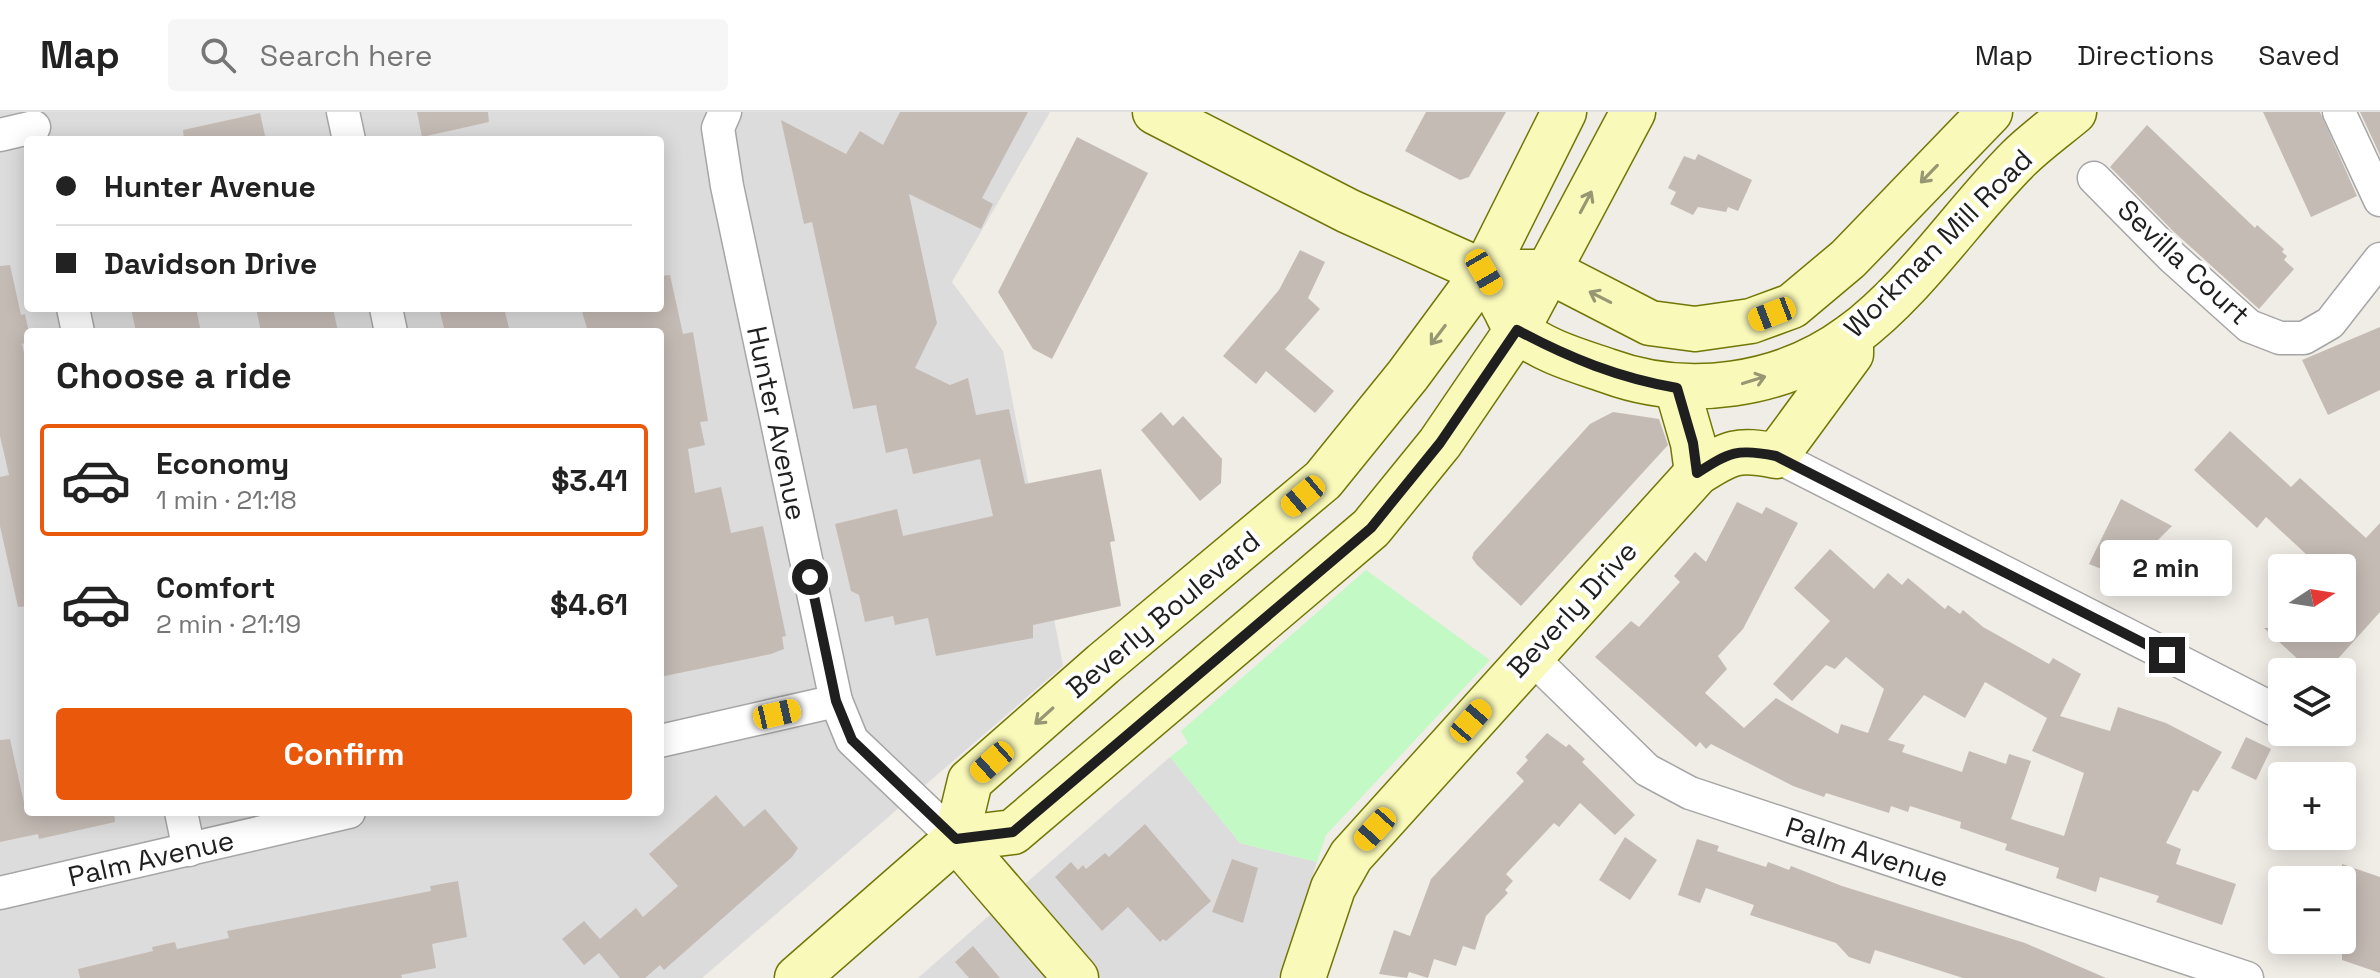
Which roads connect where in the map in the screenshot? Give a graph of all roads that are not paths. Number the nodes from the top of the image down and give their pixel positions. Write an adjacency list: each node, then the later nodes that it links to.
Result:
1 (343, 112): 11 (street)
2 (725, 112): 24 (street, Hunter Avenue)
3 (1155, 112): 16 (main road)
4 (1564, 112): 16 (main road, Beverly Boulevard)
5 (1633, 112): 17 (main road, one-way to 5)
6 (2074, 112): 12 (main road, Workman Mill Road)
7 (2339, 112): 14 (street)
8 (1986, 115): 12 (main road); 17 (main road, Workman Mill Road, one-way to 17)
9 (34, 126): 10 (street)
10 (0, 135)
11 (348, 136)
12 (2019, 158): 19 (main road, Workman Mill Road)
13 (2094, 178): 15 (street, Sevilla Court)
14 (2380, 200)
15 (2380, 259)
16 (1484, 272): 17 (main road, Workman Mill Road); 18 (main road); 29 (main road, Beverly Boulevard, one-way to 29)
17 (1551, 272): 18 (main road)
18 (1517, 330): 20 (main road, Workman Mill Road); 29 (main road)
19 (1851, 336): 20 (main road, Workman Mill Road, one-way to 19); 21 (main road)
20 (1677, 388): 22 (main road)
21 (1776, 456): 22 (main road); 25 (street)
22 (1713, 463): 23 (main road, Beverly Drive)
23 (1529, 655): 34 (main road, Beverly Drive); 35 (street, Palm Avenue)
24 (836, 701): 26 (street); 29 (street, Hunter Avenue)
25 (2268, 706)
26 (664, 740)
27 (182, 816): 30 (street)
28 (332, 816): 30 (street, Palm Avenue)
29 (956, 839): 32 (main road); 33 (main road, Hunter Avenue)
30 (189, 850): 31 (street, Palm Avenue)
31 (0, 893)
32 (797, 978)
33 (1076, 978)
34 (1303, 978)
35 (2247, 978)

